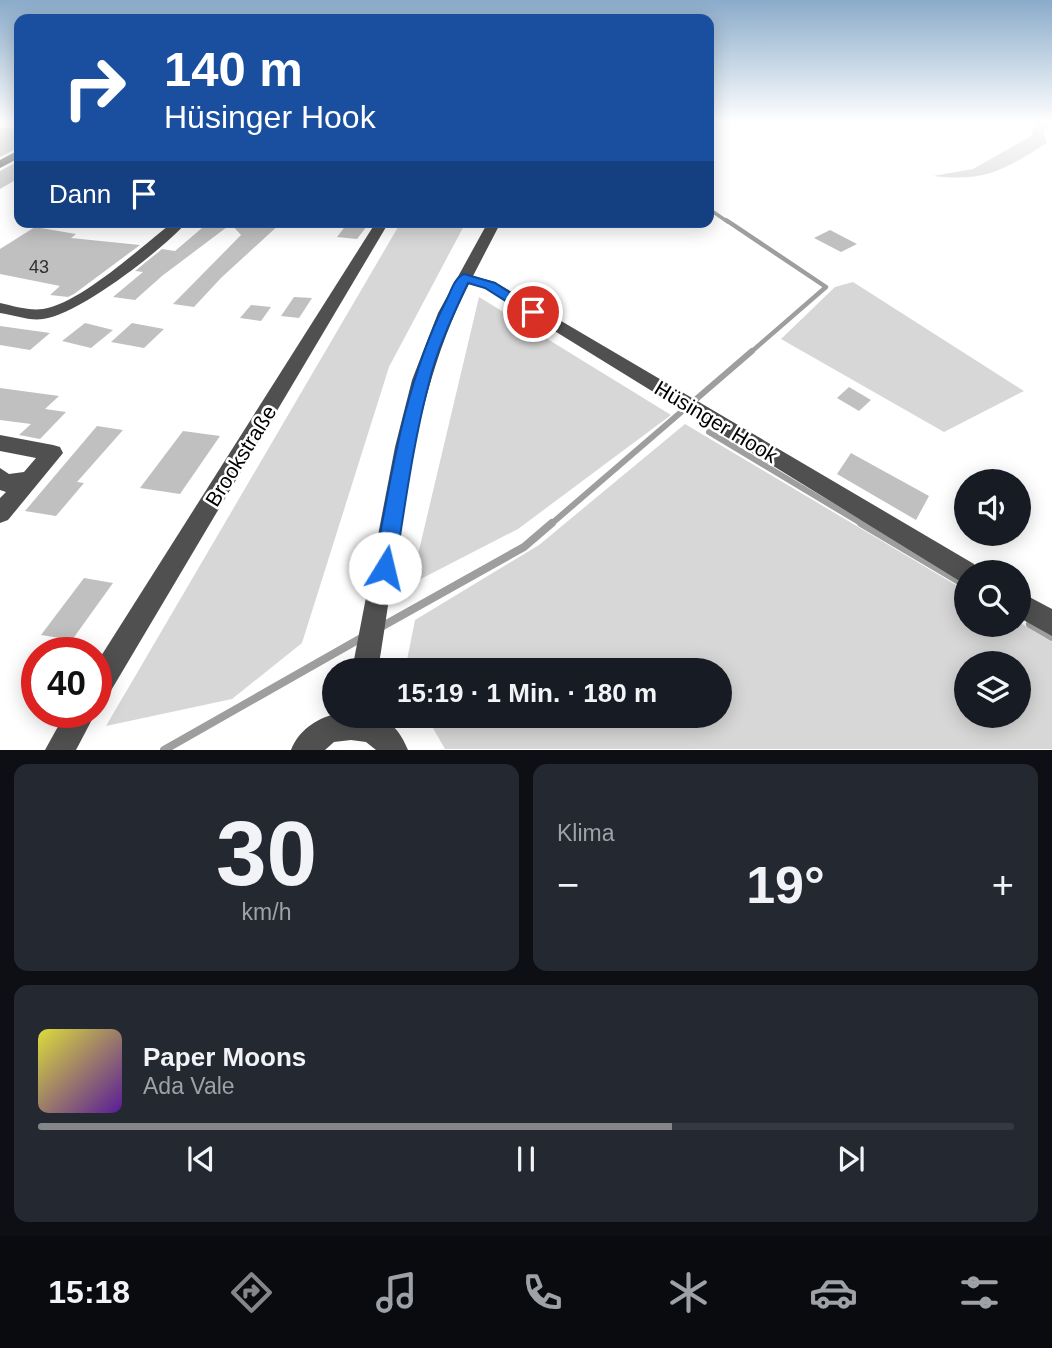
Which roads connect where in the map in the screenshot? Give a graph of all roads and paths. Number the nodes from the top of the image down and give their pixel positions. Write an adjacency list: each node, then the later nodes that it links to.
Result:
1 (173, 228): 5 (street)
2 (379, 228): 14 (street, Brookstraße)
3 (492, 228): 4 (street)
4 (464, 278): 10 (street, Hüsinger Hook); 13 (street)
5 (0, 308)
6 (0, 443): 8 (street)
7 (0, 477): 8 (street)
8 (28, 480): 9 (street)
9 (0, 513)
10 (954, 565)
11 (1031, 611): 12 (street)
12 (1052, 623)
13 (368, 658)
14 (112, 663)
15 (72, 728): 18 (street)
16 (336, 728): 19 (street)
17 (372, 728): 20 (street)
18 (59, 750)
19 (305, 750)
20 (394, 750)

